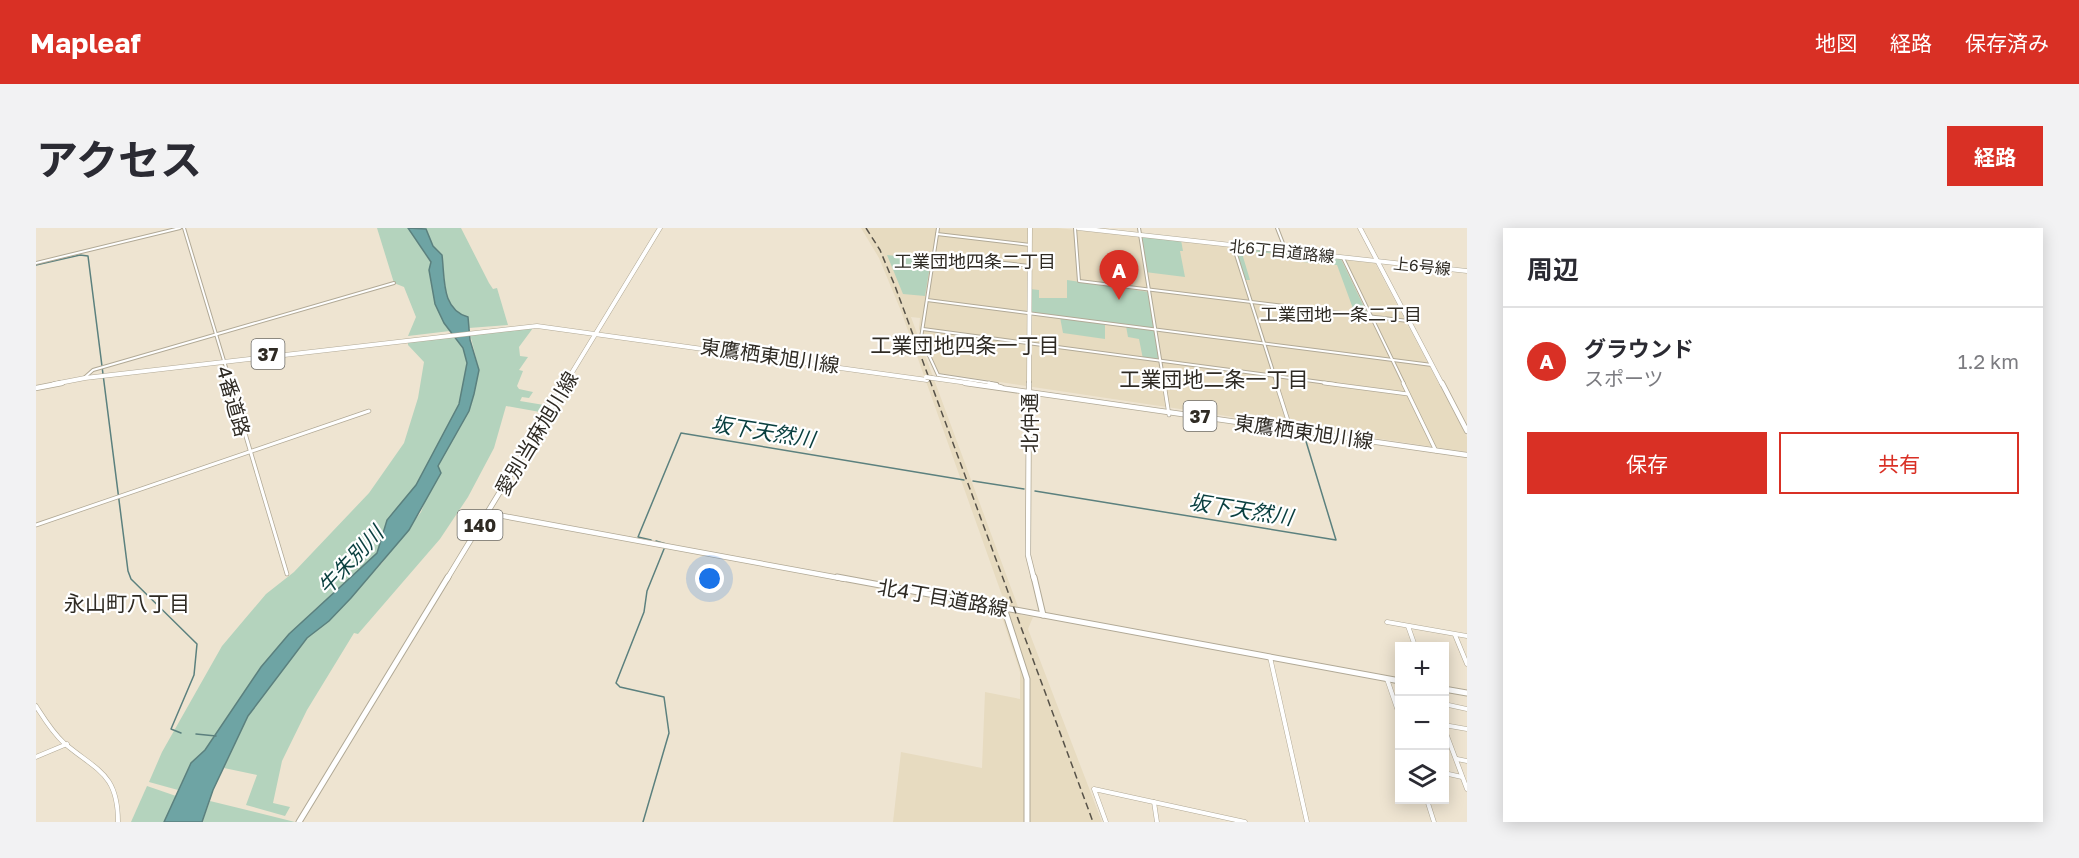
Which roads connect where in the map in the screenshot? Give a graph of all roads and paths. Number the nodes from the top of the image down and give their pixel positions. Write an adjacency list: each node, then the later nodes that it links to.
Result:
1 (182, 228): 17 (street); 30 (street, 4番道路)
2 (660, 228): 29 (main road, 愛別当麻旭川線 / 140)
3 (938, 228): 9 (street)
4 (1030, 228): 11 (main road, 北仲通)
5 (1077, 228): 10 (main road, 北6丁目道路線); 21 (street)
6 (1138, 228): 10 (street)
7 (1277, 228): 13 (street)
8 (1360, 228): 16 (main road)
9 (938, 234): 11 (street); 14 (street)
10 (1139, 235): 12 (main road, 北6丁目道路線); 21 (street)
11 (1030, 245): 18 (main road, 北仲通)
12 (1233, 245): 13 (main road, 北6丁目道路線); 23 (street)
13 (1286, 251): 15 (main road, 北6丁目道路線)
14 (934, 255): 18 (street); 22 (street)
15 (1342, 258): 16 (main road, 北6丁目道路線); 25 (street)
16 (1378, 262): 19 (main road, 上6号線); 26 (main road)
17 (36, 263)
18 (1030, 266): 24 (main road, 北仲通)
19 (1467, 271)
20 (394, 283): 30 (street)
21 (1148, 290): 23 (street); 28 (street)
22 (927, 300): 24 (street); 27 (street)
23 (1251, 302): 25 (street); 32 (street)
24 (1030, 313): 28 (street); 31 (main road, 北仲通)
25 (1371, 317): 26 (street); 33 (street)
26 (1409, 321): 36 (main road)
27 (923, 329): 31 (street); 41 (street)
28 (1155, 329): 32 (street); 35 (street)
29 (597, 331): 34 (main road, 東鷹栖東旭川線 / 37); 39 (main road, 東鷹栖東旭川線 / 37); 51 (main road, 愛別当麻旭川線 / 140)
30 (215, 335): 34 (street, 4番道路); 38 (street)
31 (1030, 343): 35 (street); 42 (main road, 北仲通)
32 (1264, 343): 33 (street); 37 (street)
33 (1392, 360): 36 (street); 43 (street)
34 (222, 361): 38 (main road, 東鷹栖東旭川線 / 37); 49 (street, 4番道路)
35 (1160, 361): 37 (street); 45 (street)
36 (1432, 365): 47 (main road)
37 (1274, 376): 43 (street); 46 (street)
38 (84, 377): 40 (main road, 37)
39 (929, 379): 41 (main road, 東鷹栖東旭川線 / 37); 42 (main road, 東鷹栖東旭川線 / 37)
40 (36, 387)
41 (1003, 388): 42 (main road, 東鷹栖東旭川線 / 37)
42 (1029, 393): 45 (main road, 東鷹栖東旭川線 / 37); 55 (main road, 北仲通)
43 (1408, 394): 48 (street)
44 (369, 411): 49 (street)
45 (1169, 413): 46 (main road, 東鷹栖東旭川線 / 37)
46 (1291, 431): 48 (main road, 東鷹栖東旭川線 / 37)
47 (1467, 431)
48 (1436, 451): 50 (main road, 東鷹栖東旭川線 / 37)
49 (249, 453): 52 (street); 53 (street, 4番道路)
50 (1467, 456)
51 (487, 513): 54 (main road, 北4丁目道路線); 85 (main road, 愛別当麻旭川線 / 140)
52 (36, 525)
53 (287, 574)
54 (1004, 608): 55 (main road, 北4丁目道路線); 86 (main road)
55 (1043, 615): 61 (main road, 北4丁目道路線)
56 (1387, 622): 57 (street)
57 (1408, 626): 58 (street); 60 (street)
58 (1455, 634): 59 (street); 62 (street)
59 (1467, 636)
60 (1414, 642)
61 (1270, 657): 63 (main road, 北4丁目道路線); 90 (street)
62 (1467, 664)
63 (1387, 679): 64 (main road, 北4丁目道路線); 67 (street)
64 (1395, 680)
65 (1449, 690): 66 (main road)
66 (1467, 693)
67 (1395, 702)
68 (1449, 705): 70 (street)
69 (36, 706): 74 (street)
70 (1467, 709)
71 (1449, 727): 72 (street)
72 (1467, 729)
73 (1449, 740): 76 (street)
74 (67, 744): 75 (street); 84 (street)
75 (36, 757)
76 (1456, 759): 77 (street); 79 (street)
77 (1467, 761)
78 (1449, 774): 79 (street)
79 (1462, 777): 80 (street)
80 (1467, 789)
81 (1155, 801): 83 (street); 87 (street); 88 (street)
82 (1428, 804): 91 (street)
83 (1223, 820): 89 (street)
84 (118, 822)
85 (300, 822)
86 (1027, 822)
87 (1106, 822)
88 (1157, 822)
89 (1245, 822)
90 (1307, 822)
91 (1434, 822)

